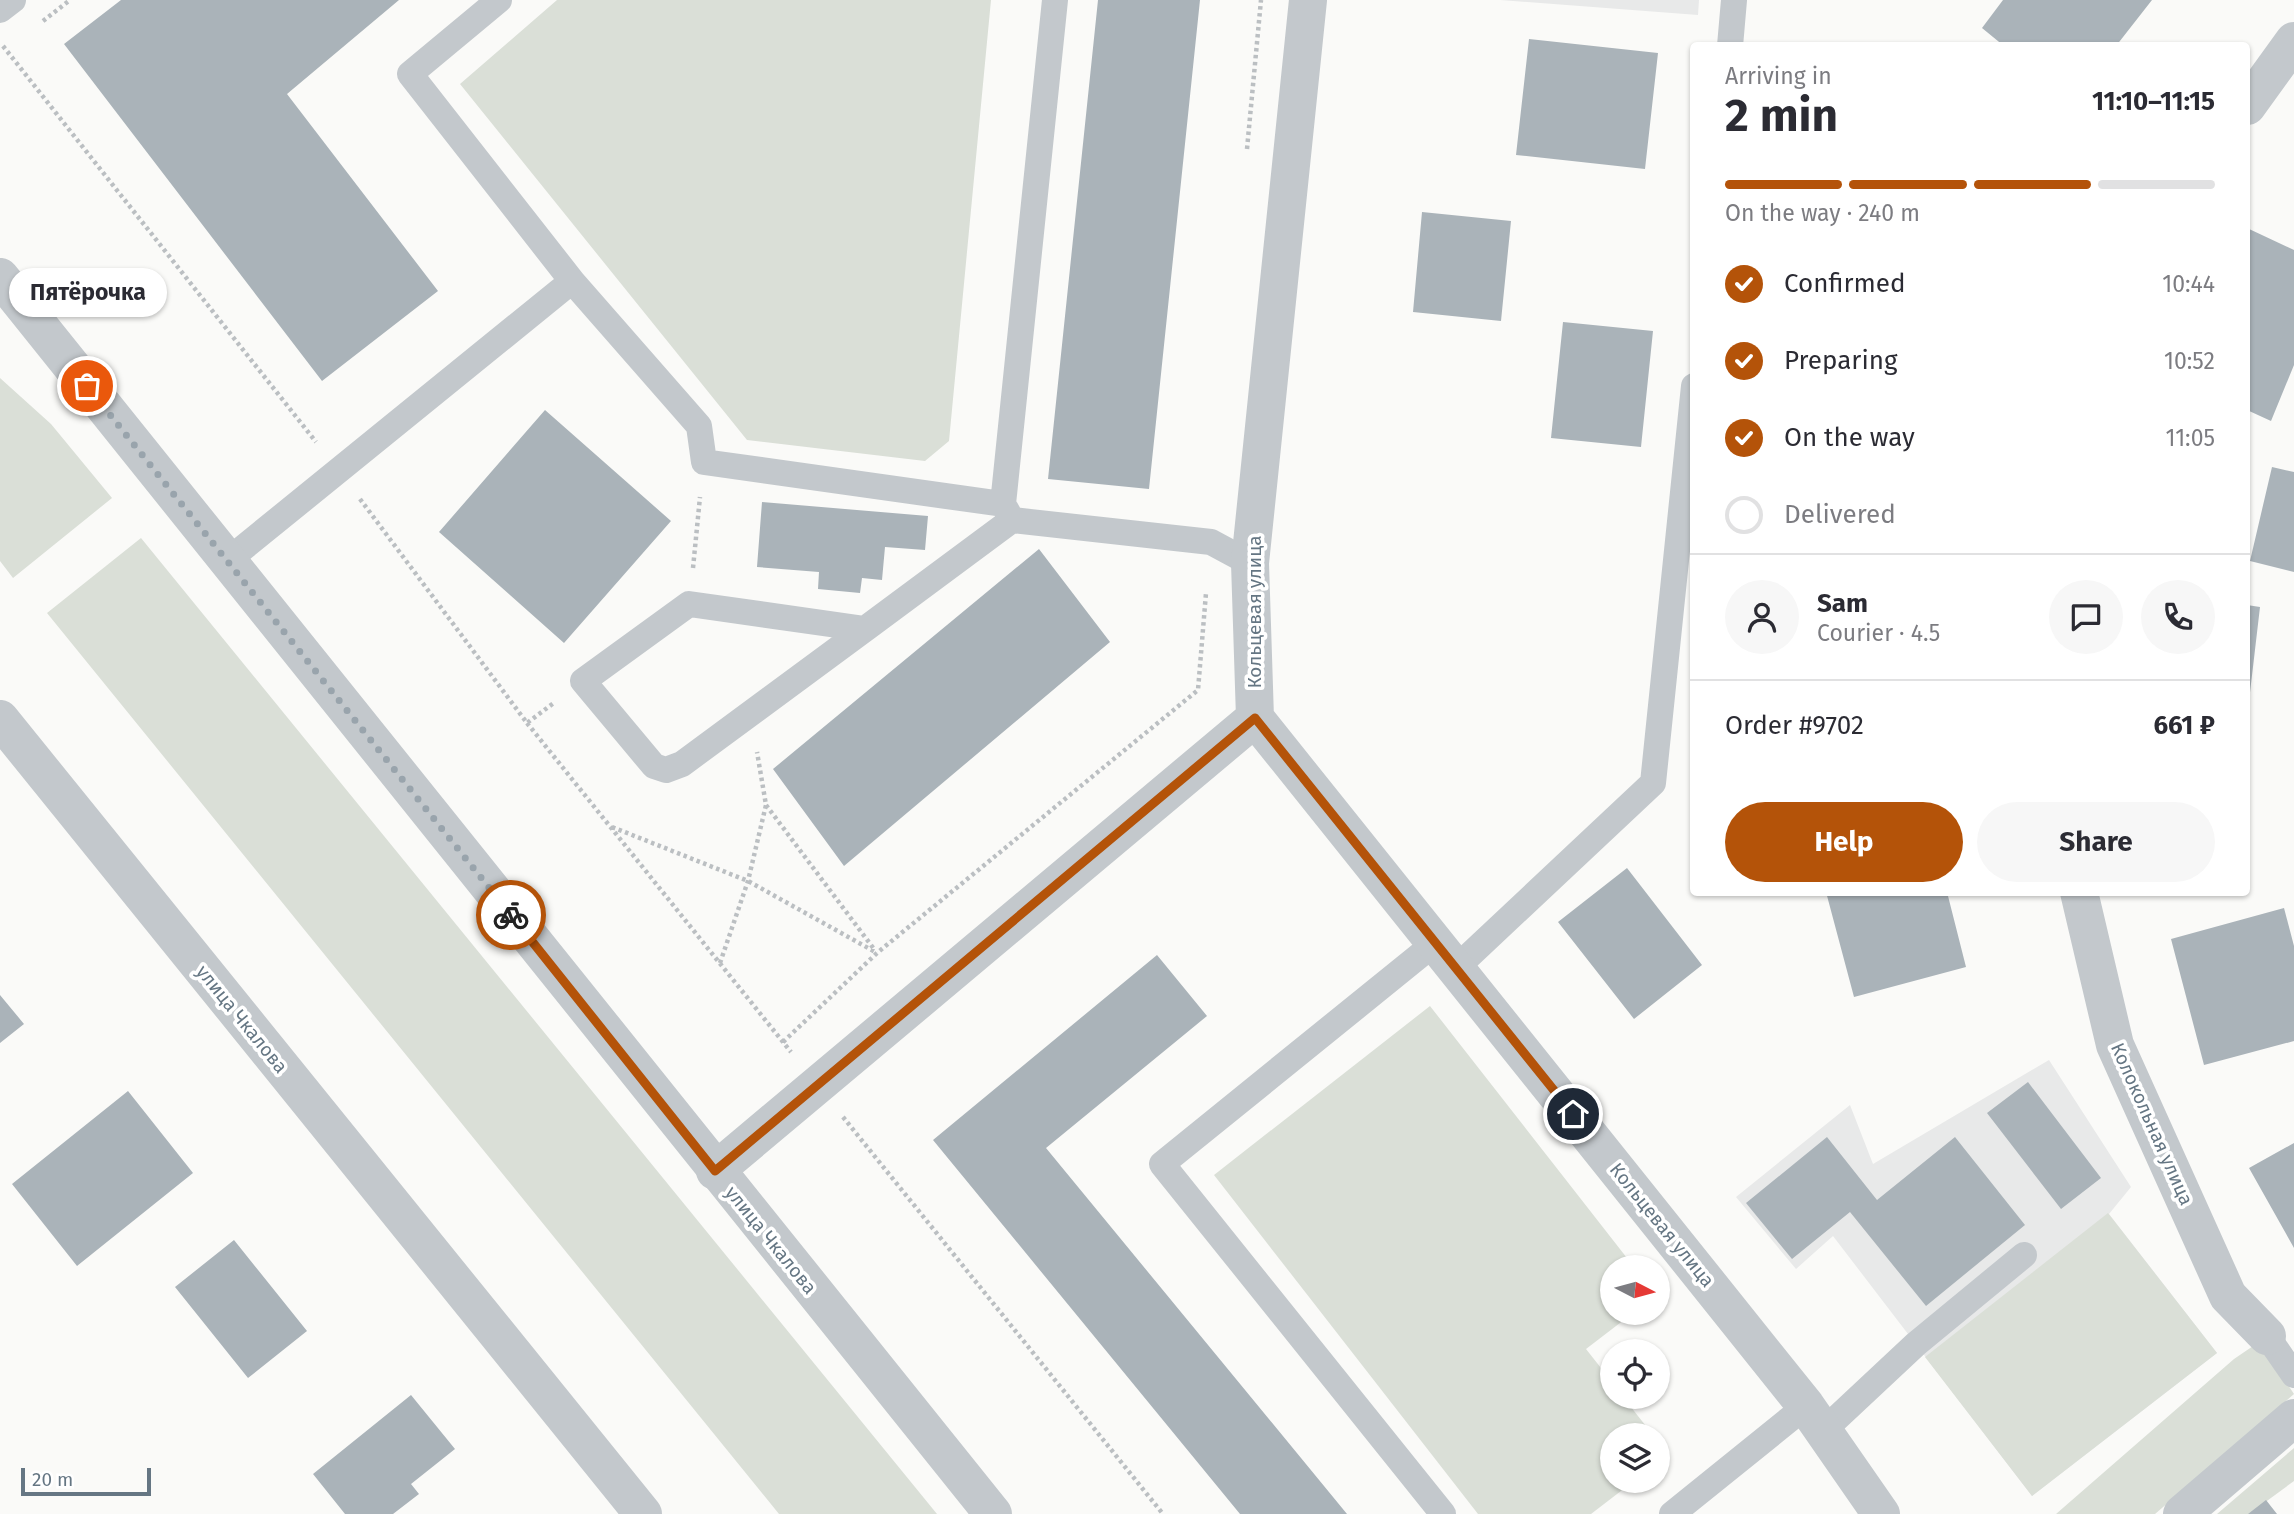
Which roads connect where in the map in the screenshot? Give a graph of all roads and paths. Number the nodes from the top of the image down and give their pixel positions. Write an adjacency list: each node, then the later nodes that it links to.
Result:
1 (13, 0): 7 (lane)
2 (499, 0): 14 (lane)
3 (1055, 0): 18 (lane)
4 (1261, 0): 12 (path)
5 (1308, 0): 21 (street, Кольцевая улица)
6 (1734, 0): 10 (lane)
7 (0, 10)
8 (2294, 41): 11 (street)
9 (0, 42): 17 (path)
10 (1730, 42)
11 (2250, 102)
12 (1247, 153)
13 (0, 276): 20 (street, улица Чкалова)
14 (572, 281): 16 (lane); 17 (lane)
15 (1690, 425): 33 (lane)
16 (704, 462): 18 (lane); 22 (path)
17 (338, 469): 20 (lane); 24 (path)
18 (1007, 512): 19 (lane); 23 (lane)
19 (1211, 542): 21 (lane); 32 (path)
20 (227, 561): 36 (street, улица Чкалова)
21 (1250, 563): 25 (street, Кольцевая улица)
22 (689, 604): 23 (lane); 24 (lane)
23 (865, 629): 24 (lane)
24 (583, 681)
25 (1255, 718): 33 (street, Кольцевая улица); 36 (street)
26 (0, 719): 42 (street, улица Чкалова)
27 (756, 748): 28 (path)
28 (766, 805): 30 (path); 32 (path)
29 (610, 826): 30 (path)
30 (748, 881): 32 (path); 34 (path)
31 (2080, 896): 38 (street, Колокольная улица)
32 (877, 953): 35 (path)
33 (1445, 956): 41 (street, Кольцевая улица); 44 (lane)
34 (720, 964)
35 (783, 1042)
36 (715, 1171): 43 (street, улица Чкалова)
37 (2024, 1255): 41 (lane)
38 (2267, 1336): 39 (lane)
39 (2294, 1375)
40 (2294, 1418): 47 (street)
41 (1815, 1419): 45 (lane); 46 (street, Кольцевая улица)
42 (643, 1514)
43 (993, 1514)
44 (1443, 1514)
45 (1672, 1514)
46 (1881, 1514)
47 (2182, 1514)

